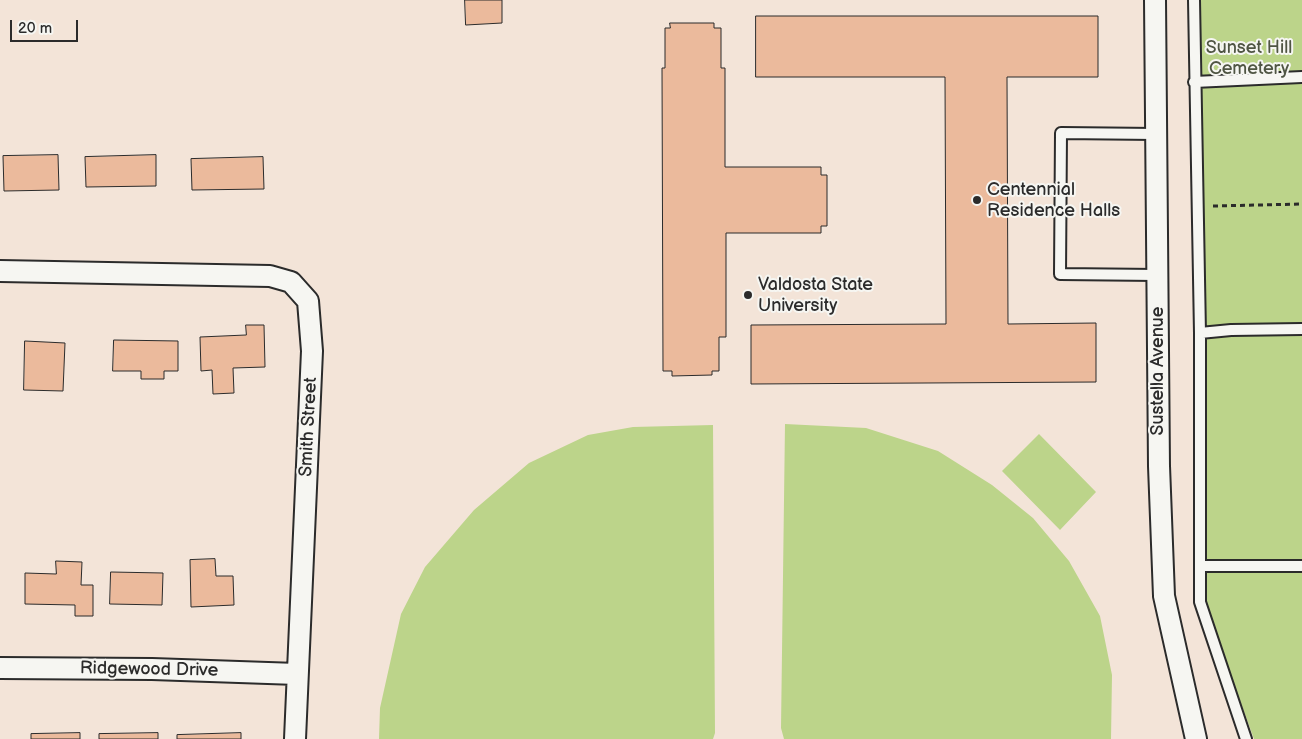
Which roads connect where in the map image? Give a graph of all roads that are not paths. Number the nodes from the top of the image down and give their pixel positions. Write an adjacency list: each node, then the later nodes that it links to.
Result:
1 (1155, 0): 5 (street, Sustella Avenue)
2 (1194, 0): 4 (lane)
3 (1302, 77): 4 (lane)
4 (1194, 82): 9 (lane)
5 (1156, 134): 7 (street, Sustella Avenue); 7 (lane)
6 (0, 271): 13 (street, Smith Street)
7 (1158, 275): 15 (street, Sustella Avenue)
8 (1302, 329): 9 (lane)
9 (1200, 332): 10 (lane)
10 (1200, 566): 11 (lane); 16 (lane)
11 (1302, 566)
12 (0, 668): 13 (street, Ridgewood Drive)
13 (297, 674): 14 (street, Smith Street)
14 (295, 739)
15 (1196, 739)
16 (1246, 739)

